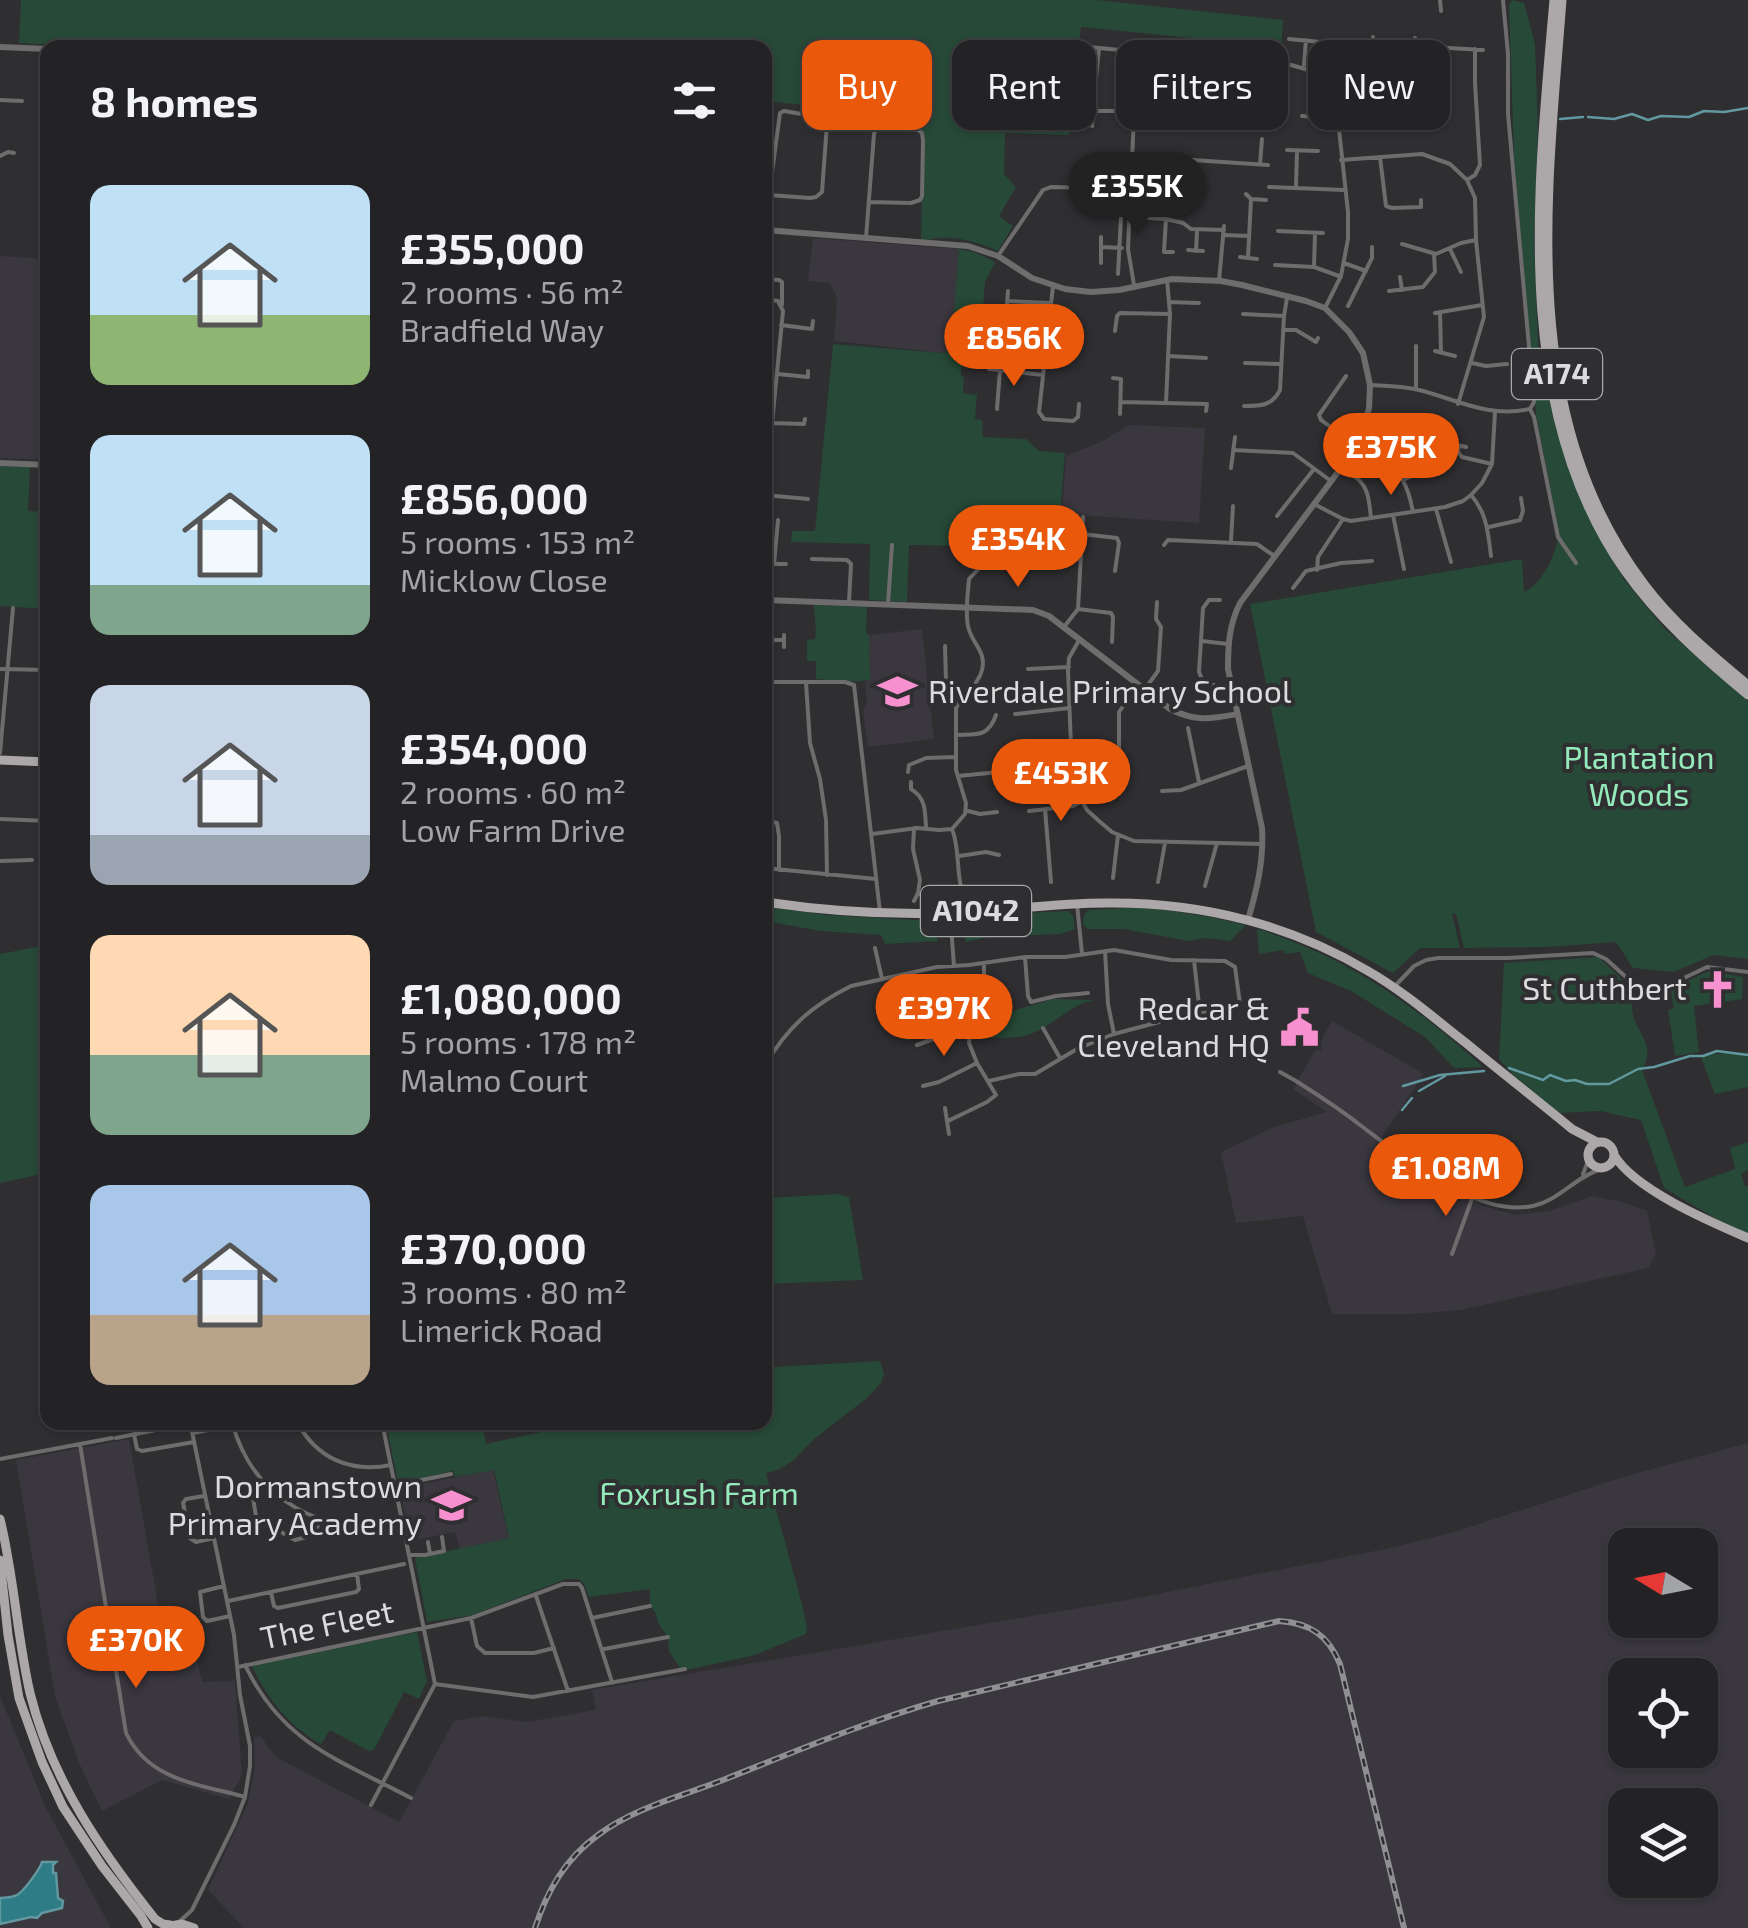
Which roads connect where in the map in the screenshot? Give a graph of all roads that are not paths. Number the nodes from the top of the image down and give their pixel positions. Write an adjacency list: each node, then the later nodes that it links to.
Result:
1 (1440, 0): 5 (street)
2 (1503, 0): 137 (street)
3 (1554, 0): 223 (main road, A174)
4 (1562, 0): 221 (main road, A174)
5 (1441, 11)
6 (1289, 39): 7 (street)
7 (1306, 40): 17 (street)
8 (0, 47): 12 (street)
9 (1096, 48): 10 (street)
10 (1100, 48): 13 (street); 19 (street)
11 (1450, 48): 14 (street)
12 (40, 49)
13 (1116, 49)
14 (1475, 49): 15 (street); 38 (street)
15 (1483, 50)
16 (1288, 66): 17 (street)
17 (1304, 68): 18 (street)
18 (1308, 70)
19 (1096, 90)
20 (0, 100): 21 (street)
21 (22, 101)
22 (1302, 116): 23 (street)
23 (1308, 117)
24 (1133, 130): 32 (street)
25 (1340, 130): 35 (street)
26 (1262, 139): 34 (street)
27 (1287, 150): 28 (street)
28 (1297, 151): 29 (street); 40 (street)
29 (1318, 151)
30 (14, 153): 31 (street)
31 (0, 156)
32 (1132, 156): 34 (street); 51 (street)
33 (1380, 157): 35 (street); 38 (street); 48 (street)
34 (1173, 159): 44 (street)
35 (1341, 160): 41 (street)
36 (772, 173): 43 (street)
37 (1092, 176): 72 (street)
38 (1468, 180): 62 (street)
39 (1269, 187): 40 (street)
40 (1296, 188): 41 (street)
41 (1345, 190): 77 (street)
42 (1246, 194): 46 (street)
43 (772, 195)
44 (1168, 197): 50 (street); 52 (street)
45 (1122, 198): 65 (street)
46 (1252, 199): 47 (street); 59 (street)
47 (1266, 200)
48 (1420, 200)
49 (868, 202): 49 (street); 61 (street)
50 (1190, 206)
51 (1130, 216): 52 (street); 66 (street)
52 (1166, 218): 53 (street); 69 (street)
53 (1197, 229): 55 (street); 68 (street)
54 (772, 230): 61 (street)
55 (1224, 230): 59 (street); 87 (street)
56 (1278, 231): 57 (street)
57 (1315, 233): 58 (street); 80 (street)
58 (1323, 233)
59 (1250, 236): 74 (street)
60 (1102, 237): 63 (street)
61 (866, 238): 72 (street)
62 (1476, 240): 67 (street); 99 (street)
63 (1102, 247): 65 (street); 76 (street)
64 (1372, 247): 81 (street)
65 (1119, 248): 66 (street); 82 (street)
66 (1128, 249): 89 (street)
67 (1450, 249): 71 (street); 79 (street)
68 (1188, 250)
69 (1173, 252)
70 (1406, 254): 71 (street)
71 (1434, 254): 90 (street)
72 (998, 256): 88 (street)
73 (1240, 257): 74 (street)
74 (1248, 258): 75 (street)
75 (1256, 258)
76 (1100, 263)
77 (1344, 263): 81 (street); 83 (street)
78 (1275, 265): 80 (street)
79 (1462, 267)
80 (1314, 268): 83 (street)
81 (1366, 271): 101 (street)
82 (1118, 274)
83 (1340, 276): 102 (street)
84 (1400, 277): 90 (street)
85 (1167, 279): 87 (street); 89 (street); 96 (street)
86 (772, 280): 98 (street)
87 (1219, 280): 93 (street)
88 (1053, 285): 89 (street); 100 (street)
89 (1135, 287)
90 (1402, 290): 92 (street)
91 (1008, 291): 95 (street)
92 (1389, 292)
93 (1288, 296): 102 (street); 106 (street)
94 (772, 300): 98 (street)
95 (1007, 301): 100 (street); 105 (street)
96 (1168, 302): 97 (street); 103 (street)
97 (1199, 303)
98 (782, 305): 109 (street)
99 (1482, 305): 116 (street); 120 (street)
100 (1050, 306): 107 (street); 117 (street)
101 (1348, 306)
102 (1324, 308): 130 (street)
103 (1170, 314): 111 (street); 115 (street)
104 (1243, 314): 106 (street)
105 (1006, 316)
106 (1284, 316): 110 (street)
107 (1068, 317)
108 (812, 320): 109 (street)
109 (782, 326): 126 (street)
110 (1283, 330): 112 (street); 121 (street)
111 (1116, 331)
112 (1318, 338)
113 (1416, 346): 131 (street)
114 (1068, 353): 117 (street)
115 (1168, 356): 118 (street); 133 (street)
116 (1455, 356)
117 (1046, 358): 127 (street)
118 (1206, 358)
119 (1244, 363): 121 (street)
120 (1471, 363): 122 (street); 135 (street)
121 (1282, 364): 136 (street)
122 (1503, 366)
123 (989, 369): 124 (street)
124 (1000, 370): 127 (street); 138 (street)
125 (808, 371): 126 (street)
126 (777, 374): 143 (street)
127 (1043, 375): 134 (street)
128 (1346, 376): 150 (street)
129 (1114, 378): 132 (street)
130 (1370, 386): 131 (street); 150 (street)
131 (1416, 389): 135 (street)
132 (1121, 402): 133 (street); 141 (street)
133 (1166, 403): 139 (street)
134 (1079, 404)
135 (1458, 404): 140 (street)
136 (1244, 406)
137 (1530, 408): 140 (street); 190 (street)
138 (998, 409)
139 (1206, 411)
140 (1495, 412): 155 (street)
141 (1120, 414)
142 (804, 419): 143 (street)
143 (773, 423): 144 (street)
144 (772, 427)
145 (1408, 434): 149 (street)
146 (1235, 437): 153 (street)
147 (1379, 438): 149 (street)
148 (1452, 444): 151 (street)
149 (1393, 445): 161 (street)
150 (1357, 446): 162 (street)
151 (1458, 446): 152 (street); 155 (street)
152 (1466, 447)
153 (1234, 450): 157 (street); 158 (street)
154 (0, 463): 156 (street)
155 (1492, 464): 164 (street)
156 (40, 465)
157 (1231, 468)
158 (1314, 469): 162 (street); 172 (street)
159 (1426, 469): 161 (street)
160 (1357, 475): 174 (street)
161 (1403, 480): 170 (street)
162 (1331, 482): 167 (street)
163 (772, 496): 165 (street)
164 (1471, 496): 169 (street); 178 (street)
165 (808, 499)
166 (1513, 503): 178 (street)
167 (1314, 504): 176 (street); 186 (street)
168 (1233, 506): 181 (street)
169 (1436, 508): 170 (street); 185 (street)
170 (1414, 512): 171 (street)
171 (1392, 515): 174 (street); 193 (street)
172 (1277, 516)
173 (1083, 517): 180 (street)
174 (1370, 518): 176 (street)
175 (778, 520): 179 (street)
176 (1343, 520): 194 (street)
177 (772, 527): 179 (street)
178 (1488, 527): 184 (street)
179 (778, 528): 191 (street)
180 (1082, 534): 195 (street); 204 (street)
181 (1231, 543): 183 (street); 186 (street)
182 (892, 545): 201 (street)
183 (1164, 545)
184 (1493, 553)
185 (1443, 556)
186 (1276, 557): 211 (street)
187 (812, 559): 199 (street)
188 (1372, 561): 194 (street)
189 (1036, 562): 202 (street)
190 (1576, 563)
191 (774, 564): 192 (street)
192 (786, 564)
193 (1396, 565)
194 (1317, 570): 196 (street)
195 (1115, 571)
196 (1293, 588)
197 (772, 600): 199 (street)
198 (1220, 600): 209 (street)
199 (850, 602): 201 (street)
200 (1157, 602): 222 (street)
201 (888, 604): 202 (street)
202 (968, 606): 205 (street); 224 (street)
203 (13, 608): 216 (street)
204 (1078, 609): 205 (street); 210 (street)
205 (1064, 626): 206 (street)
206 (1080, 638): 213 (street); 222 (street)
207 (772, 640): 208 (street)
208 (784, 641)
209 (1201, 641): 211 (street); 220 (street)
210 (1112, 642)
211 (1228, 644): 226 (street)
212 (945, 646): 224 (street)
213 (1068, 667): 214 (street); 225 (street)
214 (1028, 668)
215 (0, 669): 216 (street)
216 (8, 669): 217 (street); 233 (street)
217 (40, 670)
218 (772, 682): 219 (street)
219 (806, 682): 260 (street); 271 (street)
220 (1214, 685)
221 (1748, 685)
222 (1142, 686): 226 (street); 240 (street)
223 (1748, 695)
224 (963, 698): 232 (street)
225 (1069, 708): 228 (street); 234 (street)
226 (1238, 714): 242 (street)
227 (996, 715): 229 (street)
228 (1018, 716)
229 (993, 722): 230 (street); 232 (street)
230 (1003, 728)
231 (1188, 728): 247 (street)
232 (955, 735): 235 (street)
233 (0, 753)
234 (1071, 756): 236 (street); 249 (street)
235 (956, 757): 241 (street); 244 (street)
236 (1022, 759)
237 (0, 760): 239 (main road)
238 (1005, 761): 243 (street)
239 (40, 762)
240 (1120, 764)
241 (907, 766)
242 (1248, 766): 247 (street); 264 (street)
243 (999, 772): 244 (street); 245 (street)
244 (958, 776): 251 (street)
245 (1004, 778)
246 (911, 782): 258 (street)
247 (1200, 784): 248 (street)
248 (1162, 791)
249 (1082, 801): 250 (street); 261 (street)
250 (1045, 809): 252 (street); 275 (street)
251 (966, 811): 253 (street); 259 (street)
252 (1030, 811)
253 (998, 812)
254 (0, 819): 255 (street)
255 (40, 821)
256 (772, 822): 270 (street)
257 (914, 828): 258 (street); 260 (street); 278 (street)
258 (926, 829): 259 (street)
259 (952, 829): 266 (street)
260 (872, 834): 273 (street)
261 (1118, 835): 262 (street); 272 (street)
262 (1166, 843): 263 (street); 274 (street)
263 (1216, 843): 264 (street); 276 (street)
264 (1263, 844): 285 (street)
265 (999, 855): 266 (street)
266 (957, 856): 277 (street)
267 (32, 860): 268 (street)
268 (0, 861)
269 (772, 869): 270 (street)
270 (779, 870): 271 (street)
271 (826, 875): 273 (street)
272 (1111, 876)
273 (876, 879): 283 (street)
274 (1156, 879)
275 (1051, 882)
276 (1204, 882)
277 (962, 892)
278 (918, 893): 279 (street); 280 (street)
279 (926, 896)
280 (914, 901)
281 (772, 903): 283 (main road, A1042)
282 (1077, 904): 284 (main road, A1042); 285 (main road, A1042); 288 (street)
283 (880, 912): 284 (main road, A1042)
284 (950, 912): 292 (street)
285 (1248, 920): 295 (main road, A1042)
286 (875, 948): 294 (street)
287 (1105, 950): 288 (street); 290 (street); 306 (street)
288 (1082, 954): 289 (street)
289 (1025, 957): 291 (street); 296 (street)
290 (1194, 960): 298 (street); 302 (street)
291 (984, 963): 292 (street); 299 (street)
292 (954, 966): 294 (street)
293 (1748, 972): 295 (street)
294 (882, 979): 308 (street)
295 (1394, 987): 316 (main road, A1042)
296 (1088, 993)
297 (1156, 1000): 306 (street)
298 (1226, 1006)
299 (978, 1009): 301 (street); 305 (street)
300 (1214, 1011): 302 (street)
301 (911, 1013)
302 (1200, 1014): 303 (street)
303 (1182, 1017)
304 (1043, 1028): 309 (street)
305 (969, 1032): 307 (street); 310 (street)
306 (1114, 1034): 309 (street)
307 (917, 1045)
308 (772, 1054)
309 (1060, 1058): 312 (street)
310 (977, 1063): 312 (street); 313 (street)
311 (1280, 1072): 324 (street)
312 (988, 1080): 315 (street)
313 (923, 1086)
314 (945, 1108): 315 (street)
315 (948, 1121): 317 (street)
316 (1572, 1129): 318 (main road, A1042); 320 (main road, A1042)
317 (949, 1134)
318 (1597, 1142): 319 (main road, A1042); 320 (main road)
319 (1614, 1155): 321 (main road); 322 (main road, A1042)
320 (1588, 1158): 321 (main road, A1042); 323 (street)
321 (1603, 1168): 322 (main road, A1042); 323 (street)
322 (1632, 1175): 325 (main road, A1042)
323 (1581, 1178): 324 (street)
324 (1472, 1196): 326 (street)
325 (1748, 1238)
326 (1452, 1254)
327 (133, 1430): 334 (street)
328 (154, 1430): 334 (street)
329 (191, 1430): 335 (street)
330 (208, 1430): 335 (street)
331 (235, 1430): 341 (street)
332 (302, 1430): 339 (street)
333 (384, 1430): 339 (street)
334 (134, 1434): 336 (street); 337 (street)
335 (192, 1434): 336 (street)
336 (194, 1442): 343 (street)
337 (80, 1444): 338 (street); 375 (street)
338 (0, 1459)
339 (391, 1465): 342 (street)
340 (452, 1474): 342 (street)
341 (265, 1483): 345 (street); 345 (street)
342 (395, 1486): 346 (street)
343 (205, 1495): 348 (street); 348 (street)
344 (0, 1519): 379 (main road)
345 (320, 1520): 346 (street)
346 (403, 1524): 351 (street)
347 (442, 1537): 350 (street)
348 (214, 1538): 355 (street)
349 (428, 1542): 350 (street)
350 (430, 1554): 351 (street)
351 (409, 1555): 363 (street)
352 (0, 1560): 380 (main road)
353 (404, 1564): 354 (street)
354 (357, 1574): 356 (street); 356 (street)
355 (224, 1586): 358 (street); 360 (street)
356 (271, 1592): 358 (street)
357 (535, 1594): 361 (street, The Fleet); 362 (street, The Fleet); 365 (street)
358 (227, 1601): 360 (street)
359 (650, 1606): 362 (street)
360 (230, 1616): 367 (street)
361 (471, 1618): 363 (street, The Fleet); 365 (street)
362 (592, 1618): 366 (street)
363 (424, 1628): 367 (street, The Fleet); 371 (street)
364 (668, 1637): 366 (street)
365 (554, 1648): 373 (street)
366 (602, 1649): 370 (street)
367 (241, 1666): 369 (street); 372 (street)
368 (685, 1669): 370 (street)
369 (253, 1682): 372 (street); 374 (street)
370 (612, 1682): 373 (street)
371 (435, 1684): 373 (street); 374 (street)
372 (239, 1687): 375 (street)
373 (568, 1690)
374 (383, 1783): 376 (street); 377 (street)
375 (245, 1797): 378 (street)
376 (411, 1798)
377 (371, 1805)
378 (192, 1910): 379 (street); 381 (street)
379 (169, 1925): 381 (main road)
380 (148, 1928)
381 (194, 1928)

